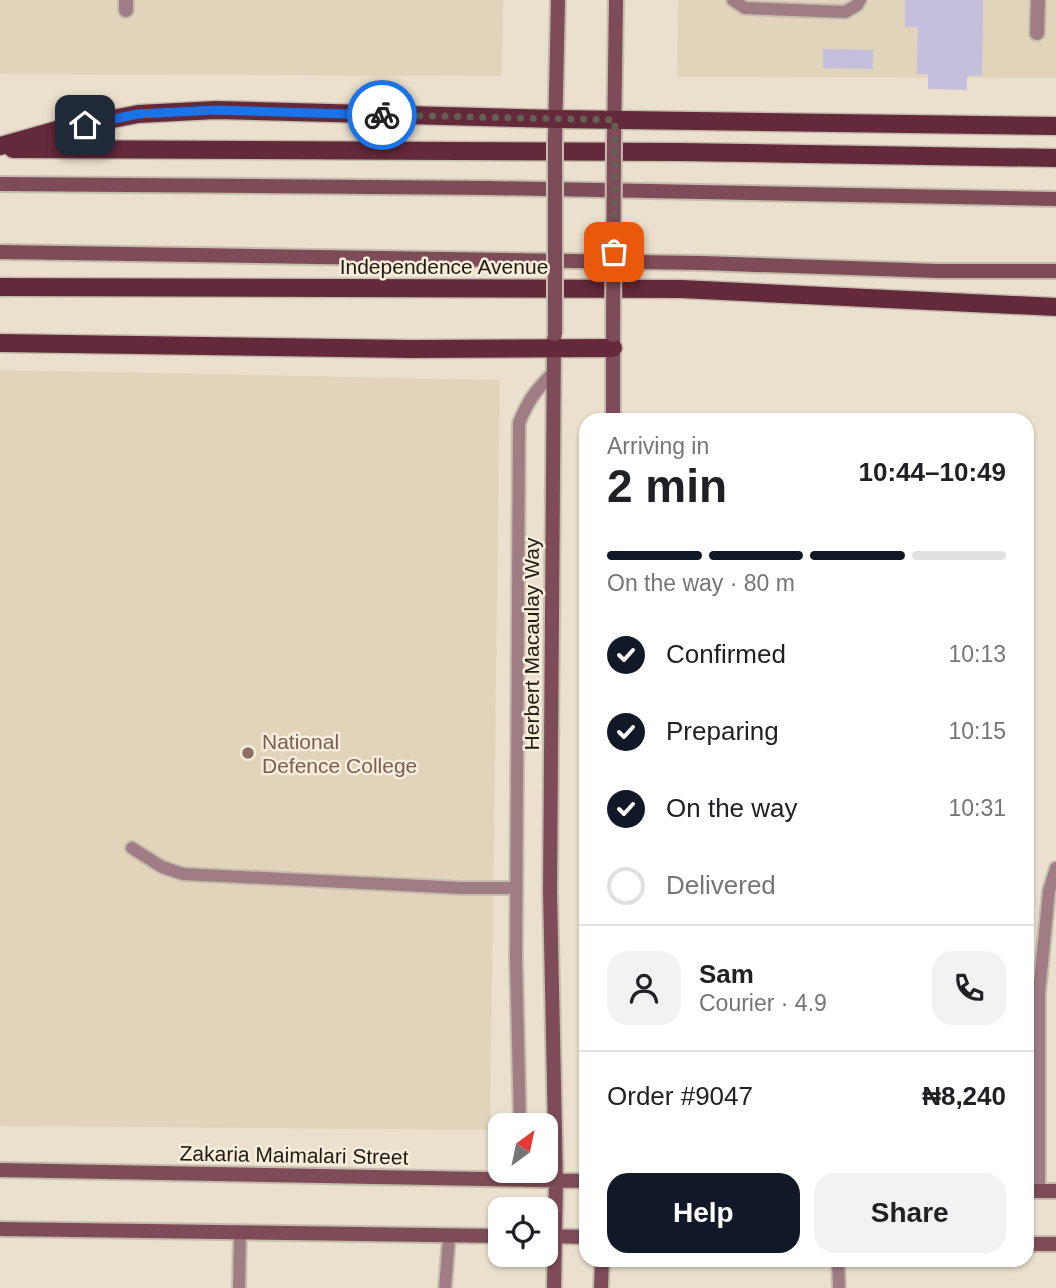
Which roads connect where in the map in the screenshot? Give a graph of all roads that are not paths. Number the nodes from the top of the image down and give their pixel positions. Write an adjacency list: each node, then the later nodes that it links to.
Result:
1 (558, 0): 8 (main road, Herbert Macaulay Way)
2 (616, 0): 9 (main road)
3 (733, 0): 6 (lane)
4 (860, 0): 6 (lane)
5 (1038, 0): 7 (street)
6 (793, 5)
7 (1037, 33)
8 (556, 119): 9 (main road); 11 (main road); 19 (main road, Herbert Macaulay Way, bridge)
9 (615, 120): 10 (main road); 20 (main road, bridge)
10 (1056, 126)
11 (0, 148): 12 (main road)
12 (1056, 159)
13 (0, 184): 14 (main road)
14 (1056, 199)
15 (0, 252): 16 (main road, Independence Avenue)
16 (1056, 271)
17 (0, 287): 18 (main road, Independence Avenue)
18 (1056, 307)
19 (554, 341): 20 (main road); 21 (main road); 22 (main road, Herbert Macaulay Way)
20 (613, 341): 23 (main road)
21 (0, 343)
22 (554, 373): 26 (lane); 28 (main road, Herbert Macaulay Way)
23 (612, 413)
24 (132, 848): 26 (lane)
25 (1056, 868): 29 (lane)
26 (516, 888): 27 (lane)
27 (520, 1113)
28 (555, 1113)
29 (1034, 1158)
30 (0, 1170): 31 (main road, Zakaria Maimalari Street)
31 (488, 1176)
32 (558, 1181): 33 (main road, Zakaria Maimalari Street)
33 (579, 1181)
34 (1034, 1191): 35 (main road)
35 (1056, 1191)
36 (0, 1229): 37 (main road)
37 (240, 1232): 39 (main road); 47 (lane)
38 (558, 1236): 41 (main road)
39 (449, 1237): 40 (main road); 48 (lane)
40 (488, 1237)
41 (579, 1237)
42 (1034, 1244): 43 (main road)
43 (1056, 1244)
44 (553, 1267): 49 (main road, Herbert Macaulay Way)
45 (602, 1267): 50 (main road)
46 (838, 1267): 51 (lane)
47 (239, 1288)
48 (445, 1288)
49 (554, 1288)
50 (601, 1288)
51 (839, 1288)

